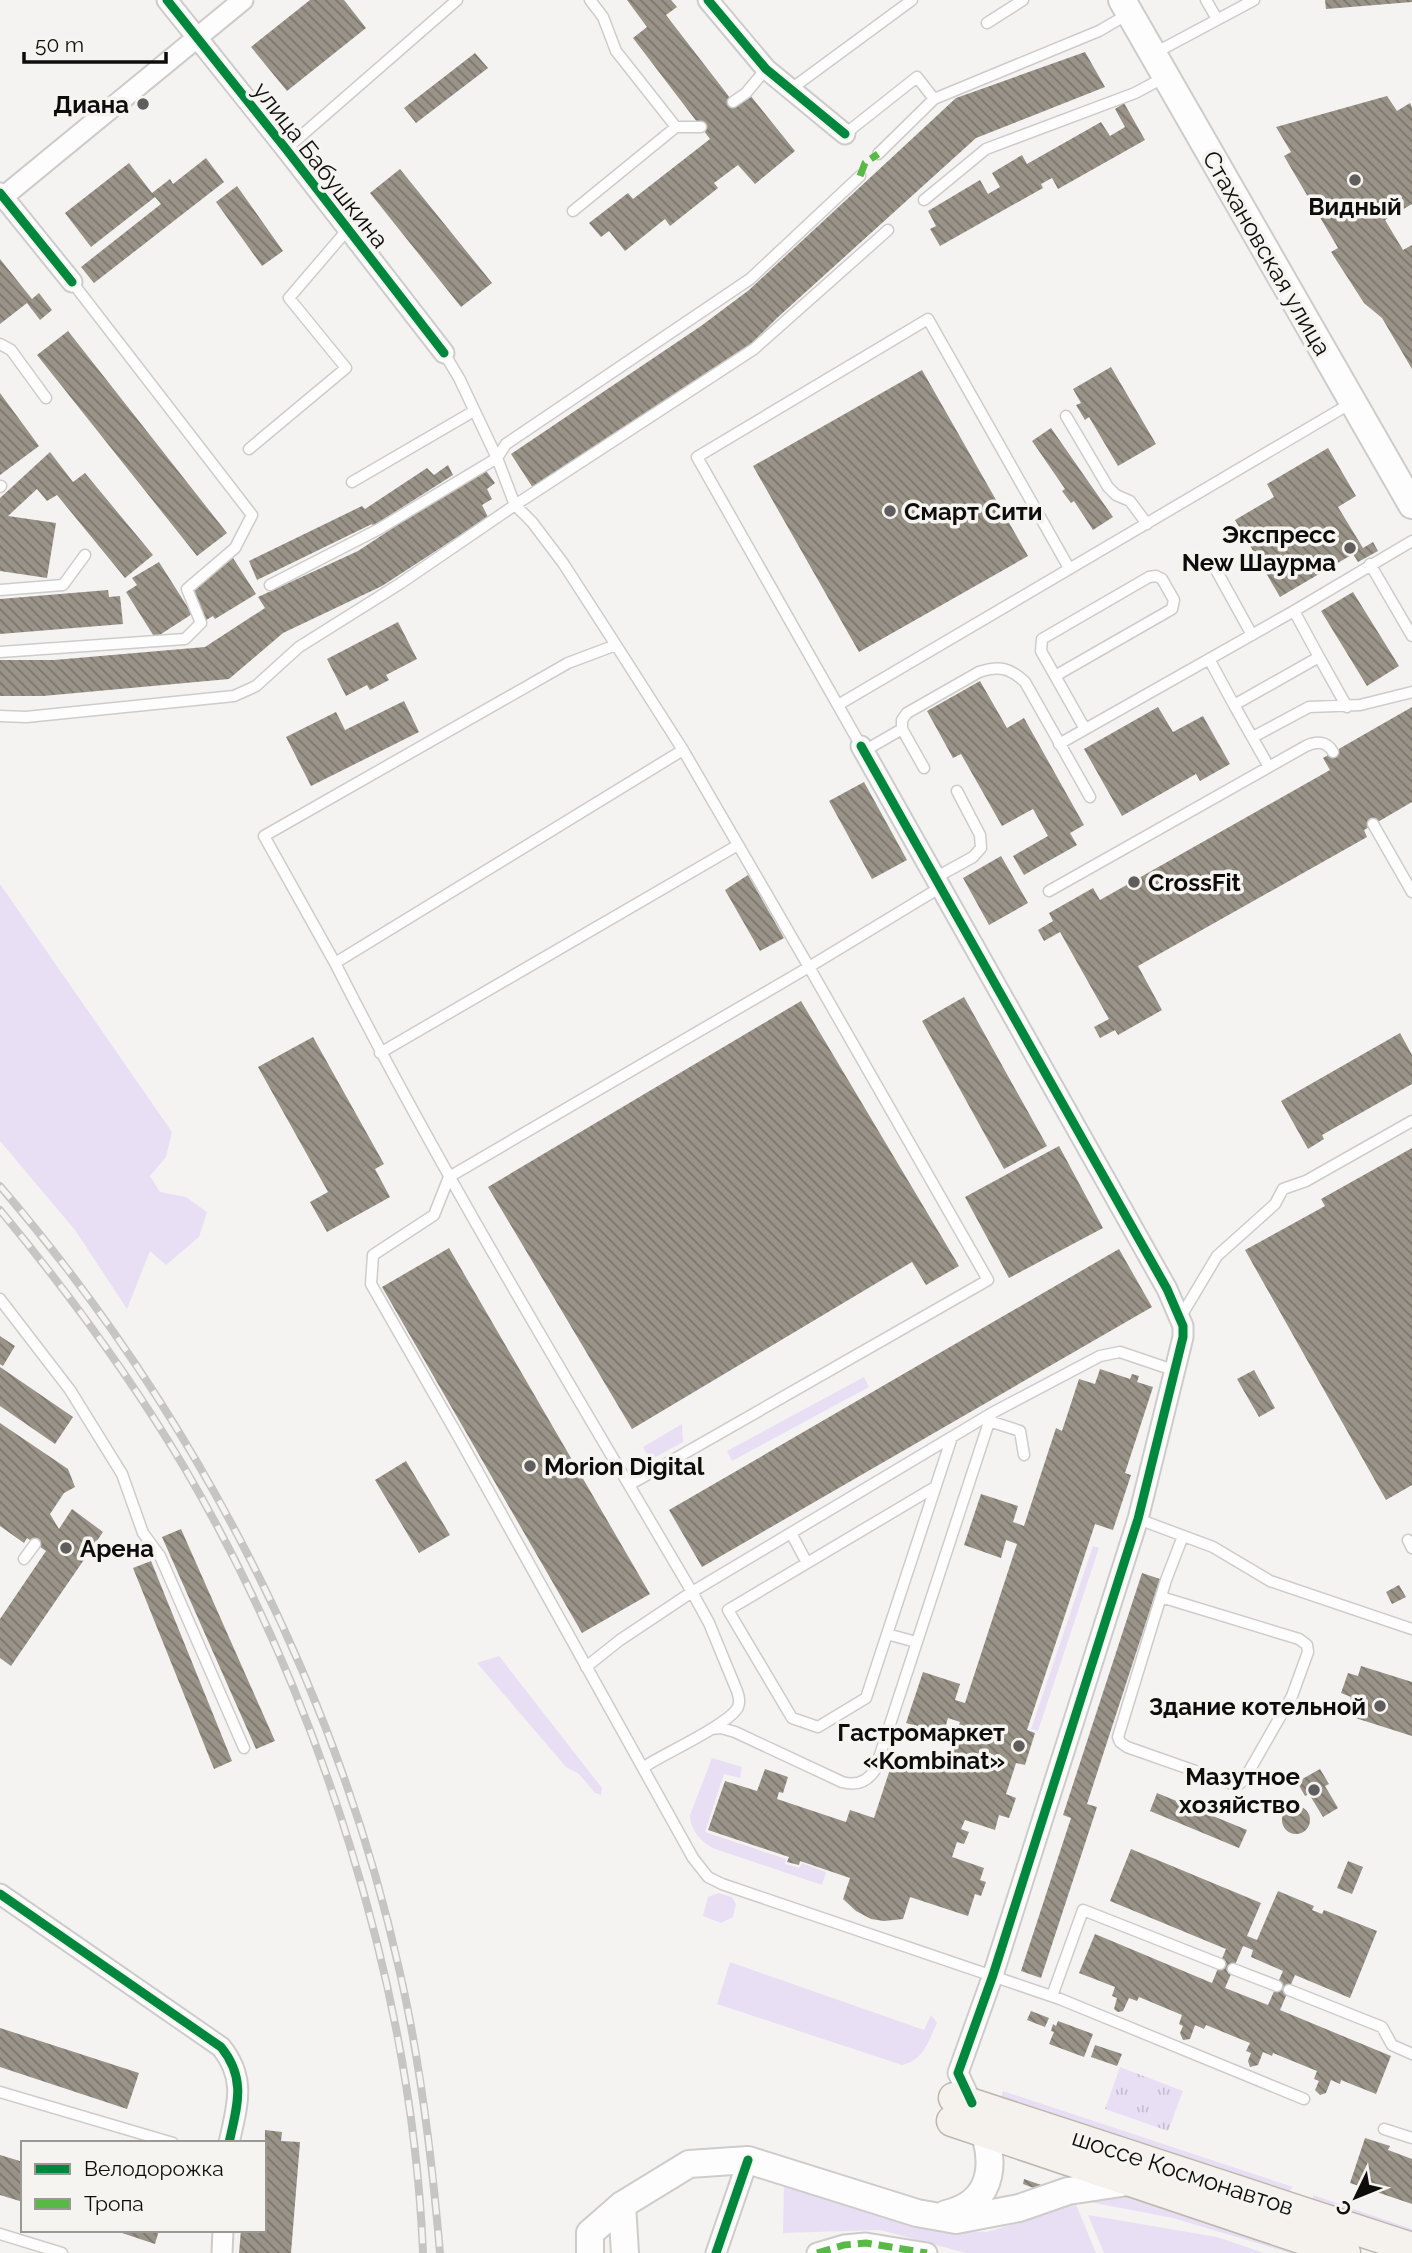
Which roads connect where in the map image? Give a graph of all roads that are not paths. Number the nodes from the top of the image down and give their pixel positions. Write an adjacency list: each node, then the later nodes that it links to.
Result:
1 (167, 0): 13 (street, улица Бабушкина)
2 (243, 0): 13 (street)
3 (457, 0): 23 (lane)
4 (590, 0): 20 (lane)
5 (708, 0): 15 (street)
6 (912, 0): 17 (lane)
7 (1023, 0): 12 (lane)
8 (1206, 0): 11 (lane)
9 (1254, 0): 11 (lane)
10 (1126, 7): 14 (main road, Стахановская улица); 18 (lane)
11 (1216, 19): 14 (lane)
12 (987, 23)
13 (196, 38): 23 (street, улица Бабушкина); 26 (street)
14 (1153, 54): 16 (main road, Стахановская улица)
15 (766, 69): 17 (street); 19 (lane)
16 (1166, 77): 27 (lane); 35 (main road, Стахановская улица)
17 (791, 89): 22 (street)
18 (934, 99): 22 (lane); 24 (lane)
19 (733, 102)
20 (676, 127): 21 (lane); 28 (lane)
21 (701, 127)
22 (845, 134)
23 (286, 149): 29 (street, улица Бабушкина)
24 (878, 154)
25 (860, 176): 39 (lane)
26 (1, 195): 31 (street)
27 (924, 200)
28 (573, 211)
29 (348, 229): 33 (street, улица Бабушкина); 38 (lane)
30 (888, 230): 41 (lane)
31 (72, 282): 55 (lane)
32 (0, 344): 34 (lane)
33 (444, 353): 36 (lane)
34 (46, 398)
35 (1353, 402): 42 (main road, Стахановская улица); 43 (lane)
36 (474, 411): 39 (lane); 40 (lane)
37 (1066, 416): 43 (lane)
38 (249, 449)
39 (497, 458): 41 (lane); 49 (lane)
40 (352, 482)
41 (515, 505): 54 (lane); 63 (lane)
42 (1412, 505)
43 (1147, 524): 47 (lane)
44 (1412, 541): 46 (lane)
45 (85, 555): 50 (lane)
46 (1370, 564): 51 (lane); 53 (lane)
47 (1069, 568): 60 (lane); 60 (lane)
48 (1215, 568): 52 (lane)
49 (270, 585)
50 (0, 590)
51 (1294, 611): 52 (lane); 56 (lane)
52 (1252, 635): 57 (lane)
53 (1412, 636)
54 (616, 645): 69 (lane); 80 (lane)
55 (0, 652)
56 (1319, 657): 61 (lane); 62 (lane)
57 (1209, 659): 61 (lane); 65 (lane)
58 (1055, 676): 58 (lane); 65 (lane)
59 (1412, 692): 62 (lane)
60 (838, 705): 68 (lane)
61 (1234, 705): 66 (lane)
62 (1347, 706): 66 (lane)
63 (0, 716)
64 (902, 729): 67 (lane); 68 (lane); 72 (lane)
65 (1085, 729): 67 (lane)
66 (1253, 737): 71 (lane)
67 (1059, 744): 74 (lane)
68 (862, 749): 77 (street)
69 (682, 750): 76 (lane); 80 (lane)
70 (1333, 752): 71 (lane)
71 (1269, 767): 78 (lane)
72 (924, 768)
73 (957, 791): 77 (lane)
74 (1090, 797)
75 (1373, 824): 79 (lane)
76 (738, 845): 81 (lane); 82 (lane)
77 (938, 883): 81 (lane); 86 (street)
78 (1049, 891)
79 (1412, 892)
80 (335, 963): 82 (lane)
81 (809, 967): 84 (lane); 91 (lane)
82 (380, 1053): 84 (lane)
83 (1412, 1121): 86 (lane)
84 (449, 1177): 91 (lane); 104 (lane)
85 (0, 1298): 106 (lane)
86 (1180, 1319): 87 (street)
87 (1176, 1371): 88 (lane); 93 (street)
88 (991, 1417): 89 (lane); 90 (lane); 103 (lane)
89 (952, 1437): 92 (lane); 94 (lane)
90 (1024, 1455)
91 (629, 1485): 99 (lane)
92 (935, 1487): 98 (lane); 102 (lane)
93 (1138, 1519): 95 (lane); 111 (street)
94 (791, 1533): 98 (lane); 99 (lane)
95 (1184, 1536): 100 (lane); 101 (lane)
96 (35, 1544): 97 (lane)
97 (24, 1559)
98 (807, 1563): 102 (lane)
99 (692, 1592): 104 (lane); 105 (lane)
100 (1161, 1597): 100 (lane)
101 (1412, 1629)
102 (887, 1634): 103 (lane)
103 (916, 1642): 105 (lane)
104 (586, 1667): 107 (lane)
105 (711, 1729): 107 (lane)
106 (244, 1748)
107 (644, 1767): 111 (lane)
108 (0, 1894): 123 (street)
109 (1220, 1964): 114 (lane)
110 (1233, 1969): 112 (lane)
111 (993, 1976): 114 (lane); 118 (street)
112 (1277, 1986)
113 (1289, 1990): 115 (lane)
114 (1052, 1996): 117 (lane)
115 (1412, 2054)
116 (0, 2092): 122 (lane)
117 (1304, 2099)
118 (960, 2107): 120 (main road, шоссе Космонавтов); 131 (main road, шоссе Космонавтов)
119 (1384, 2129): 121 (lane)
120 (985, 2132): 125 (main road, шоссе Космонавтов); 127 (main road)
121 (1412, 2138)
122 (166, 2141)
123 (229, 2141)
124 (748, 2160): 126 (main road); 127 (main road); 135 (street)
125 (1128, 2182): 127 (main road); 138 (main road, шоссе Космонавтов)
126 (622, 2205): 130 (main road); 134 (main road)
127 (931, 2216)
128 (223, 2232): 133 (street)
129 (0, 2234): 132 (lane)
130 (590, 2243)
131 (1412, 2248)
132 (61, 2253)
133 (222, 2253)
134 (625, 2253)
135 (716, 2253)
136 (817, 2253): 137 (street)
137 (927, 2253)
138 (1345, 2253)

